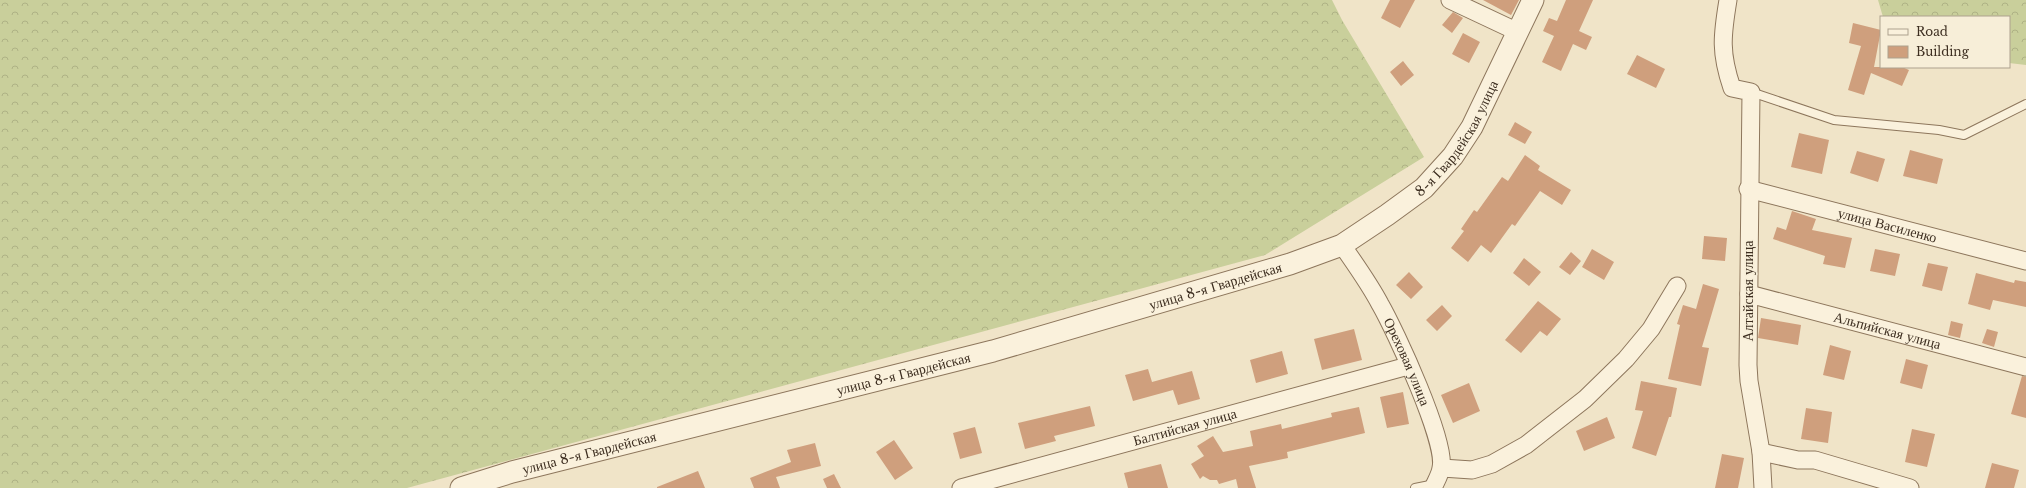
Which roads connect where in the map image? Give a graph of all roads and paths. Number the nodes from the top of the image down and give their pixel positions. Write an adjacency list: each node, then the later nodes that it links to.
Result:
1 (1450, 0): 4 (street)
2 (1533, 0): 4 (street, 8-я Гвардейская улица)
3 (1728, 0): 5 (street)
4 (1518, 32): 8 (street, 8-я Гвардейская улица)
5 (1751, 92): 6 (lane); 7 (street, Алтайская улица)
6 (2026, 104)
7 (1748, 190): 9 (street, улица Василенко); 11 (street, Алтайская улица)
8 (1342, 245): 12 (street, Ореховая улица); 17 (street, улица 8-я Гвардейская)
9 (2026, 261)
10 (1678, 286): 15 (street)
11 (1749, 294): 13 (street, Альпийская улица); 14 (street, Алтайская улица)
12 (1408, 366): 15 (street, Ореховая улица); 18 (street, Балтийская улица)
13 (2026, 366)
14 (1761, 452): 20 (street, Алтайская улица); 21 (street)
15 (1442, 468): 16 (street, Ореховая улица)
16 (1434, 486): 19 (lane)
17 (462, 488)
18 (961, 488)
19 (1415, 488)
20 (1763, 488)
21 (1910, 488)

